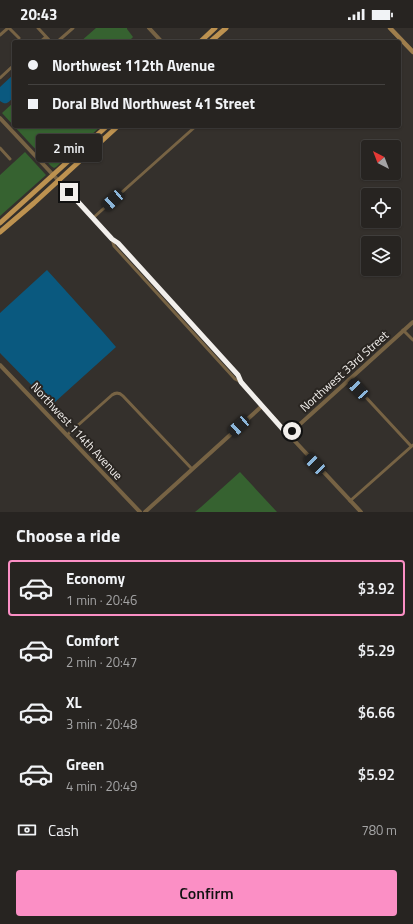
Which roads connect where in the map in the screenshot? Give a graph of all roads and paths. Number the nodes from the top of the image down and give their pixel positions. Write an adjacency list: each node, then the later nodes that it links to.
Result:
1 (9, 28): 8 (street); 10 (street)
2 (38, 28): 9 (street)
3 (73, 28): 13 (street)
4 (149, 28): 14 (street)
5 (215, 28): 15 (main road)
6 (226, 28): 16 (main road)
7 (390, 28): 17 (main road)
8 (0, 35)
9 (46, 37): 11 (street); 12 (street)
10 (19, 38)
11 (42, 40)
12 (49, 40)
13 (59, 40)
14 (160, 40)
15 (202, 40)
16 (212, 40)
17 (413, 52)
18 (12, 67): 19 (street)
19 (0, 78)
20 (0, 119): 26 (street)
21 (105, 128): 26 (main road)
22 (116, 128): 26 (main road)
23 (194, 128): 27 (street)
24 (0, 148): 25 (street)
25 (10, 159)
26 (56, 178): 27 (street); 28 (main road); 29 (main road)
27 (93, 218): 35 (street)
28 (0, 223)
29 (0, 232)
30 (413, 322): 31 (street, Northwest 33rd Street)
31 (404, 330): 32 (street); 34 (street, Northwest 33rd Street)
32 (413, 340)
33 (0, 365): 36 (street, Northwest 114th Avenue)
34 (349, 379): 37 (street, Northwest 33rd Street); 38 (street)
35 (262, 406): 37 (street); 39 (street)
36 (67, 435): 39 (street); 41 (street, Northwest 114th Avenue)
37 (288, 435): 40 (street)
38 (412, 445): 40 (street)
39 (192, 469): 42 (street)
40 (350, 501): 43 (street)
41 (140, 512)
42 (145, 512)
43 (361, 512)

